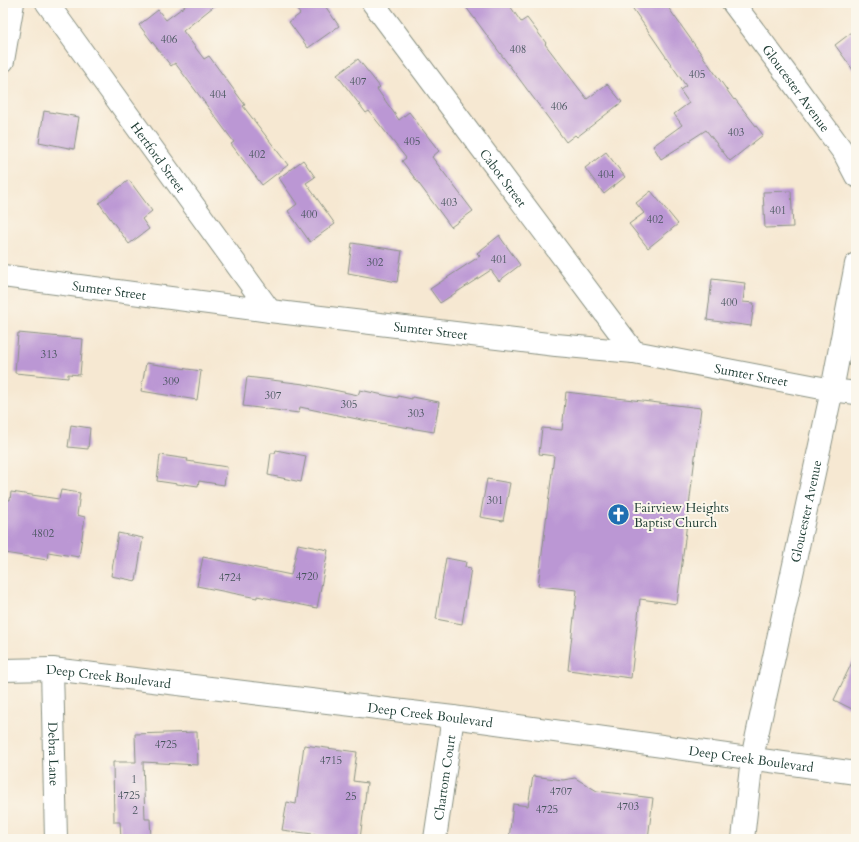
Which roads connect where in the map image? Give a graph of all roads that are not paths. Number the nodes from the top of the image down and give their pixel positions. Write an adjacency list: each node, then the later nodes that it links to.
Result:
1 (13, 3): 5 (street)
2 (47, 3): 10 (street, Hertford Street)
3 (373, 3): 11 (street, Cabot Street)
4 (733, 3): 6 (street, Gloucester Avenue)
5 (3, 61)
6 (850, 149): 7 (street, Gloucester Avenue)
7 (856, 176)
8 (856, 264): 12 (street, Gloucester Avenue)
9 (3, 276): 10 (street, Sumter Street)
10 (270, 310): 11 (street, Sumter Street)
11 (634, 352): 12 (street, Sumter Street)
12 (832, 390): 13 (street, Sumter Street); 17 (street, Gloucester Avenue)
13 (856, 393)
14 (52, 669): 15 (street, Deep Creek Boulevard); 16 (street, Deep Creek Boulevard); 19 (street, Debra Lane)
15 (3, 670)
16 (453, 717): 17 (street, Deep Creek Boulevard); 20 (street, Chartom Court)
17 (752, 758): 18 (street, Deep Creek Boulevard); 21 (street, Gloucester Avenue)
18 (856, 773)
19 (56, 839)
20 (435, 839)
21 (743, 839)

